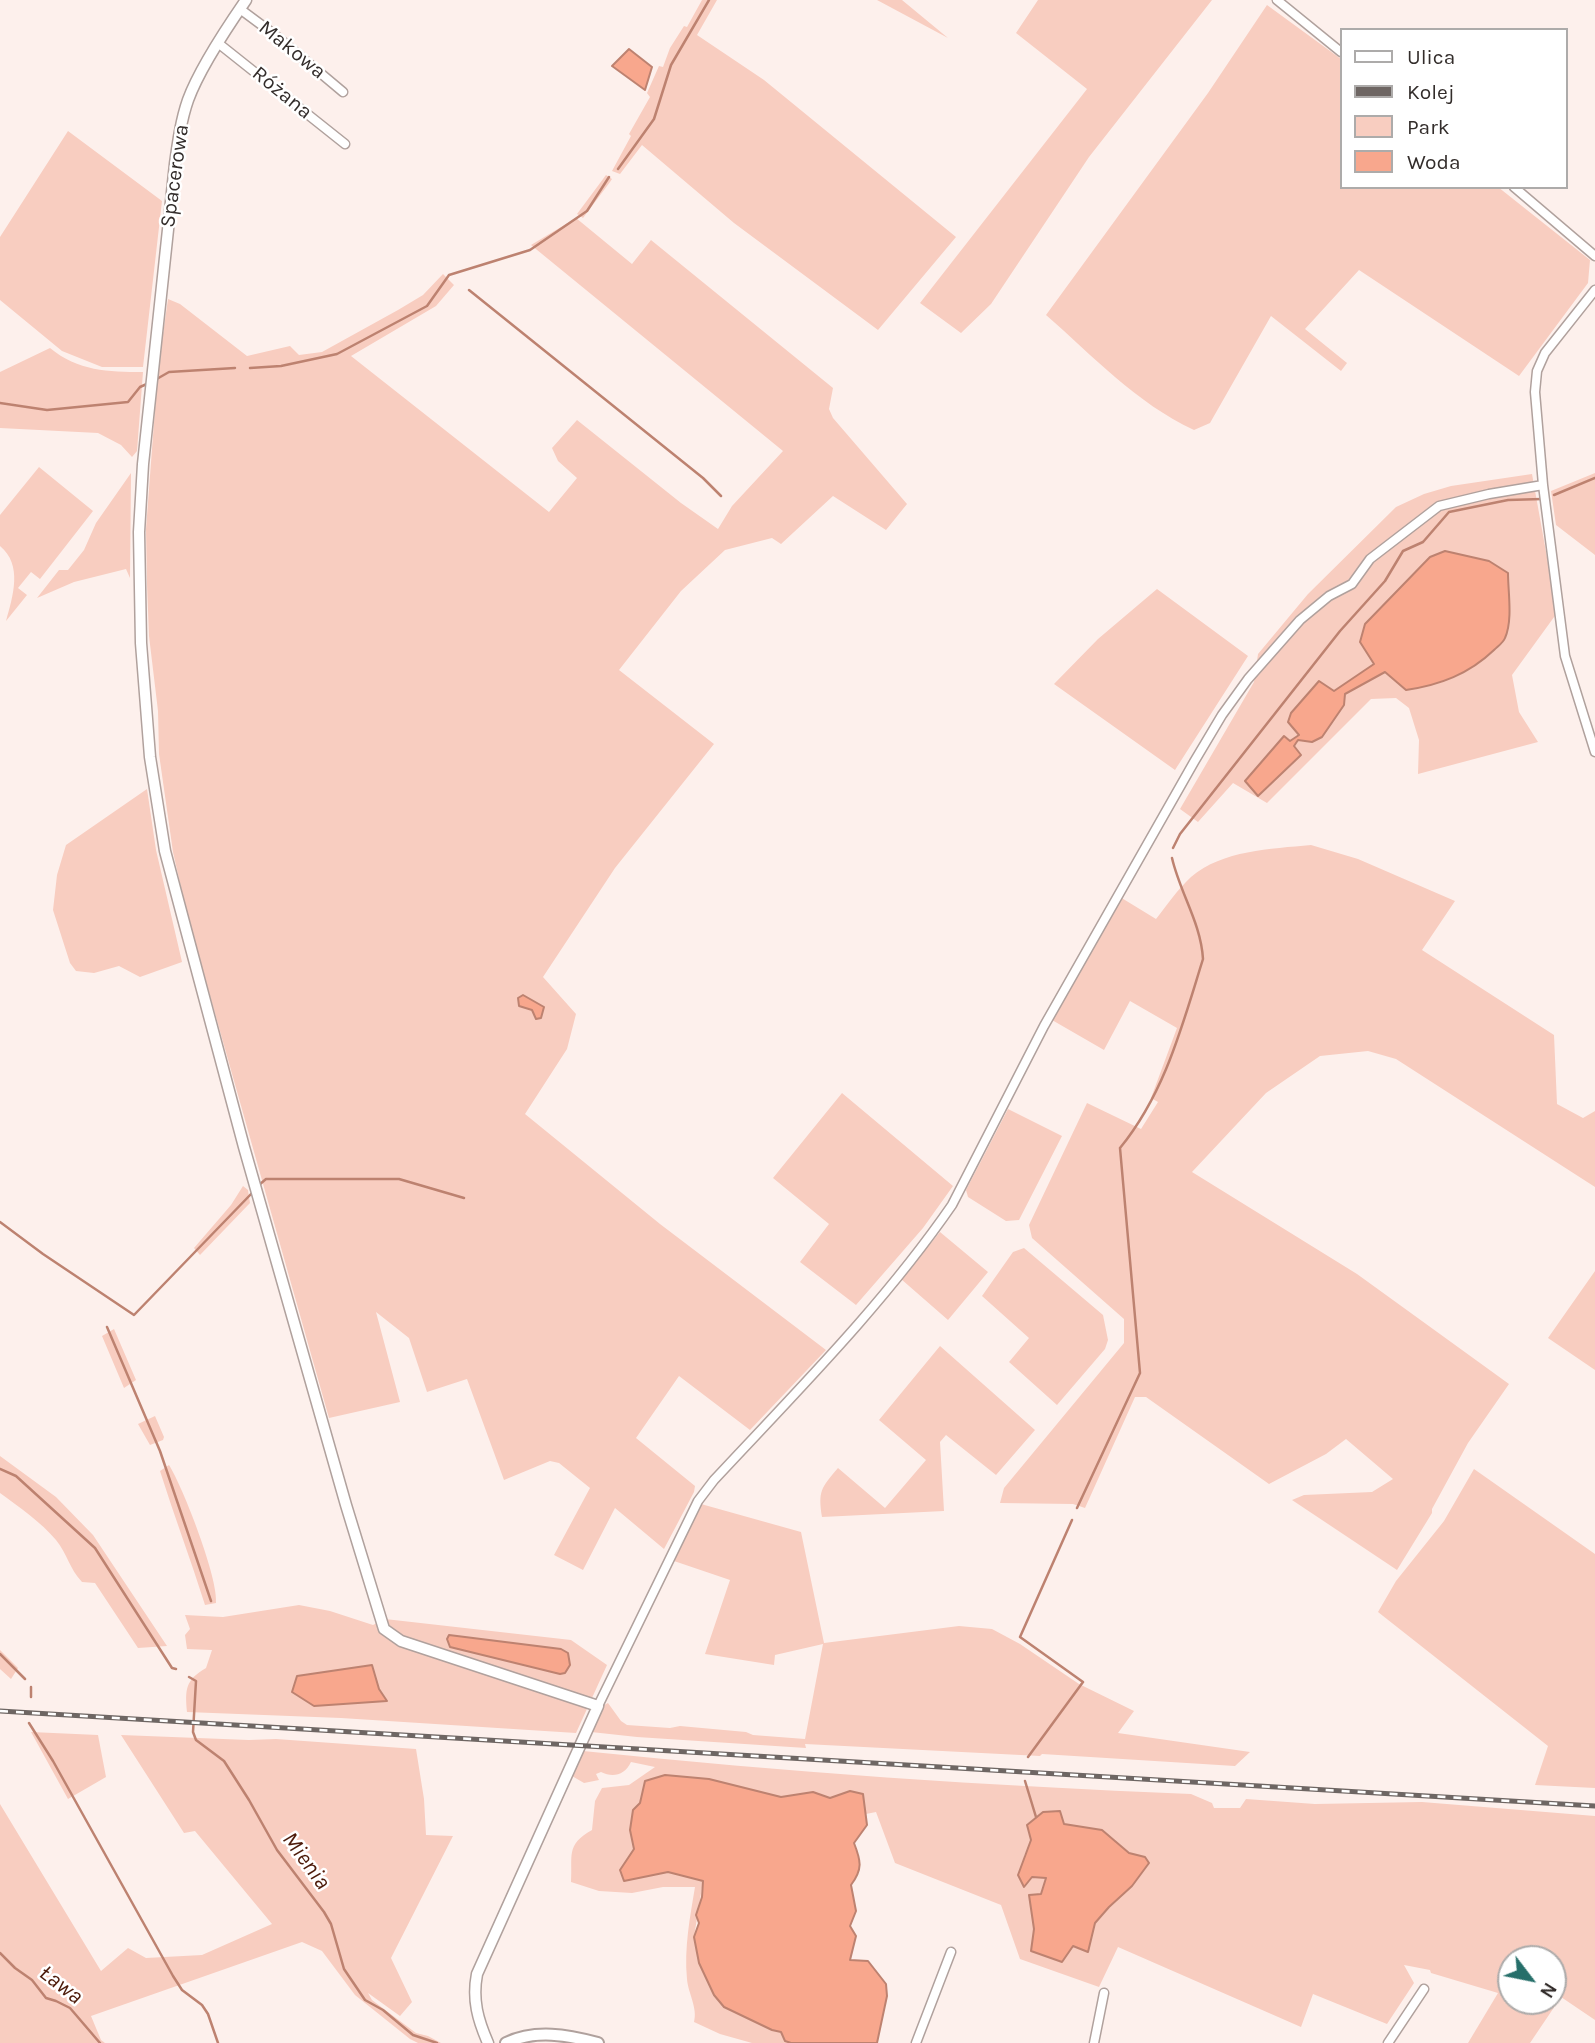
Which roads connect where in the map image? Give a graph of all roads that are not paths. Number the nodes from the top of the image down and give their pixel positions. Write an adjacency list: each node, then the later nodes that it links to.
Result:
1 (1278, 0): 4 (street)
2 (243, 4): 3 (street, Spacerowa); 5 (street, Makowa)
3 (218, 43): 6 (street, Różana); 12 (street, Spacerowa)
4 (1340, 50)
5 (343, 92)
6 (345, 144)
7 (1516, 189): 8 (street)
8 (1595, 256)
9 (1595, 290): 10 (street)
10 (1543, 485): 11 (street); 12 (street)
11 (1595, 752)
12 (598, 1706): 16 (street)
13 (951, 1952): 19 (street)
14 (1424, 1989): 21 (street)
15 (1104, 1993): 20 (street)
16 (488, 2043)
17 (506, 2043): 18 (main road)
18 (598, 2043)
19 (916, 2043)
20 (1094, 2043)
21 (1388, 2043)

